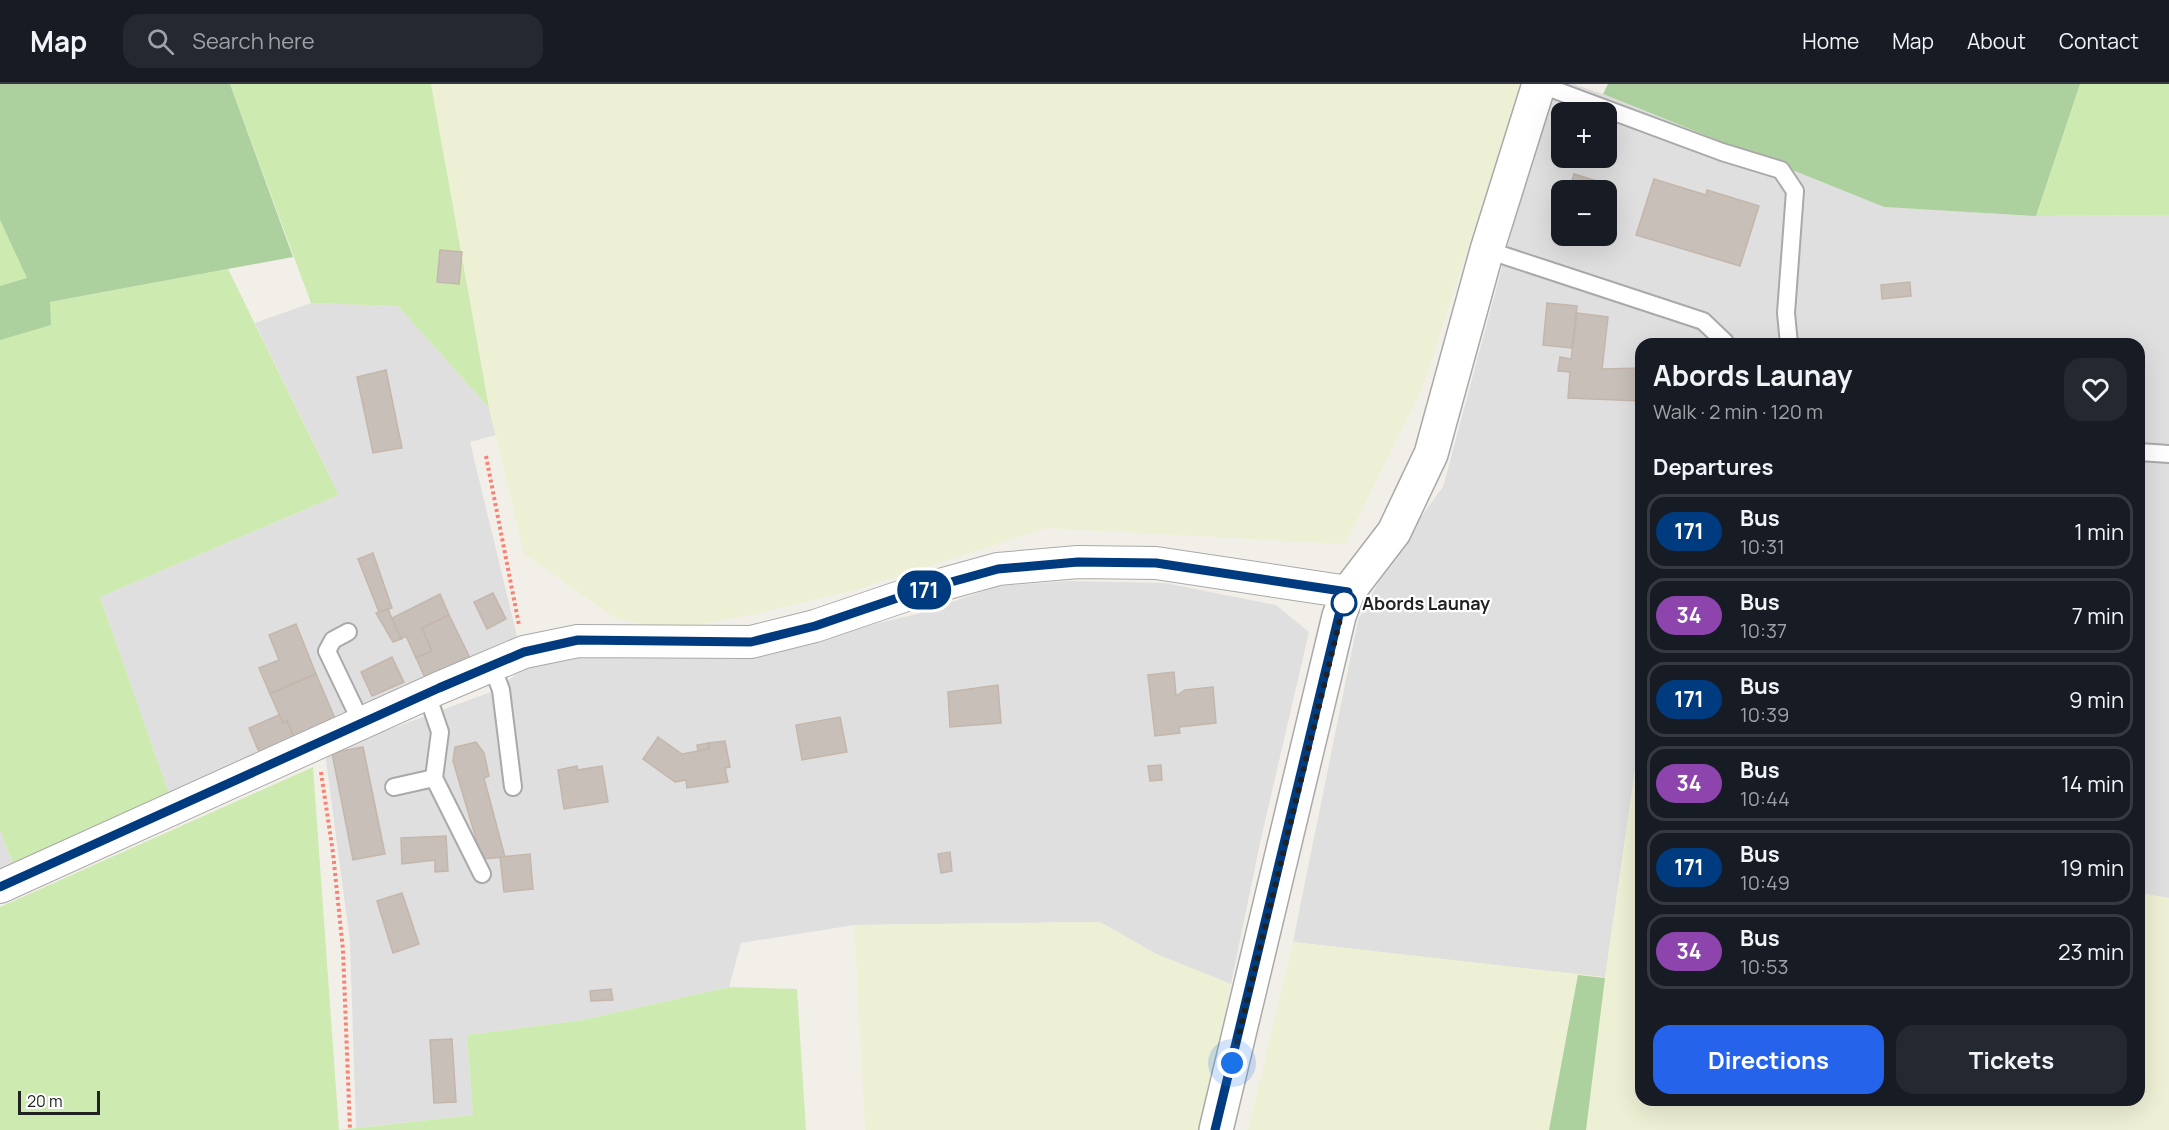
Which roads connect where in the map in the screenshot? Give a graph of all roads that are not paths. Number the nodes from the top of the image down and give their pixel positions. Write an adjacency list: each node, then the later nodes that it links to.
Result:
1 (1539, 84): 2 (street); 4 (lane)
2 (1487, 250): 3 (lane); 7 (street)
3 (1721, 338)
4 (1788, 338)
5 (2145, 452): 6 (lane)
6 (2169, 454)
7 (1348, 592): 9 (street); 17 (street)
8 (348, 632): 11 (lane)
9 (492, 666): 10 (street); 14 (lane)
10 (427, 693): 11 (street); 12 (lane)
11 (362, 724): 16 (street)
12 (434, 777): 13 (lane); 15 (lane)
13 (394, 787)
14 (513, 787)
15 (482, 874)
16 (0, 887)
17 (1215, 1130)

